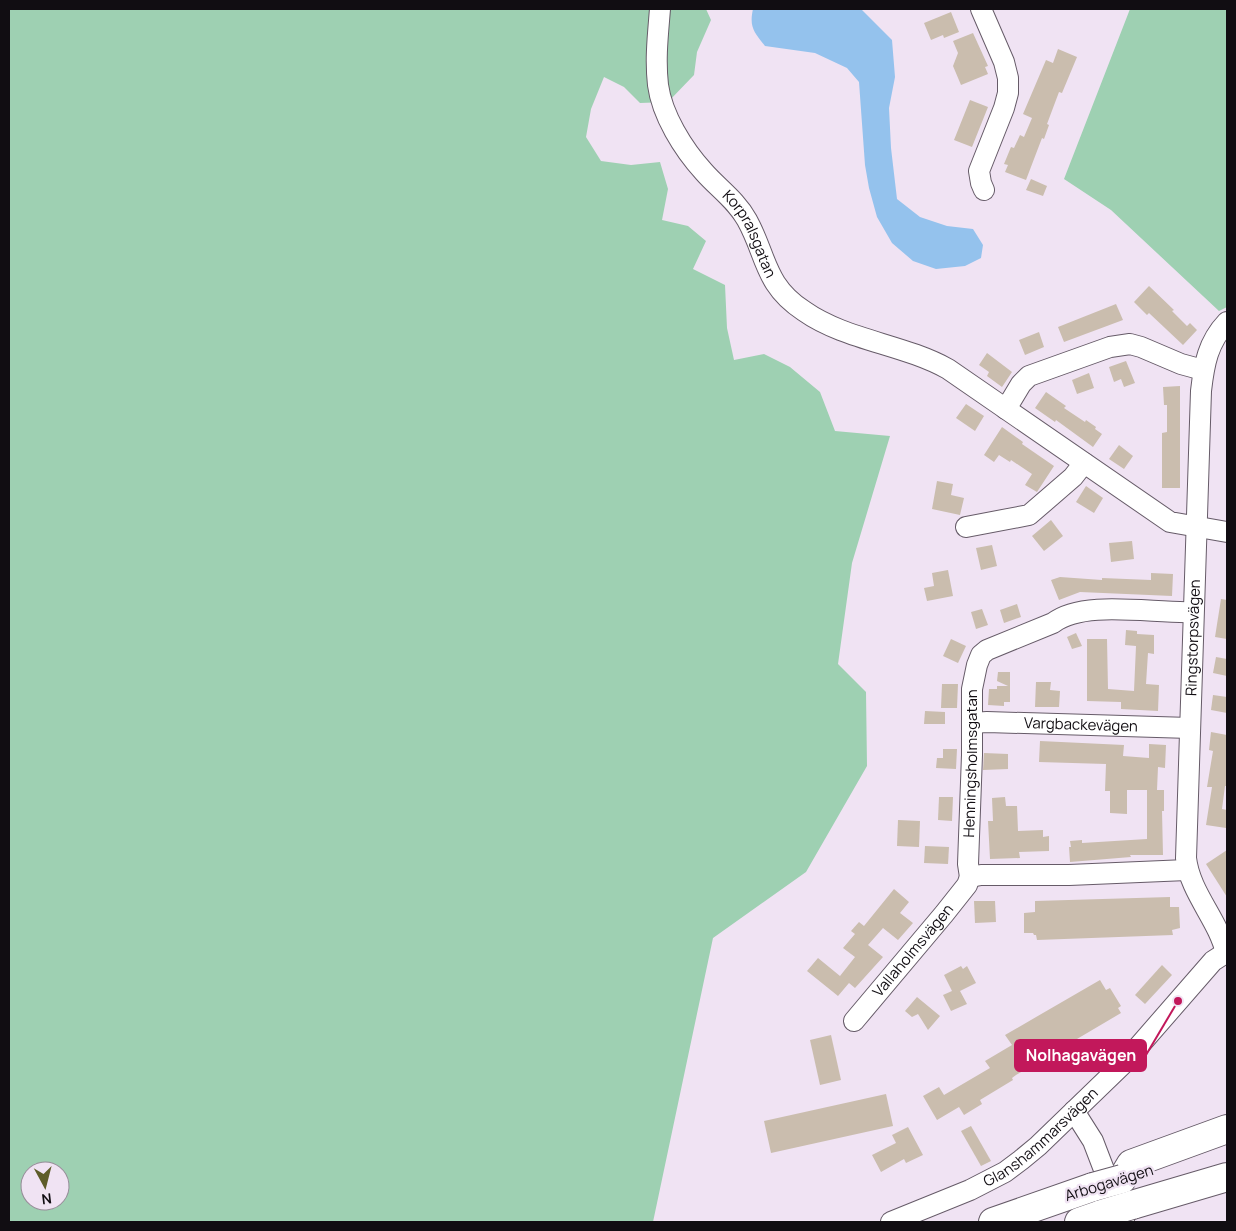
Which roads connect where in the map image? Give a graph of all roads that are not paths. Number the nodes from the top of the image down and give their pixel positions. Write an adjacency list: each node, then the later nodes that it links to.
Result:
1 (660, 9): 6 (street, Korpralsgatan)
2 (981, 9): 3 (street)
3 (984, 190)
4 (1227, 322): 5 (street, Ringstorpsvägen)
5 (1203, 370): 6 (street); 9 (street, Ringstorpsvägen)
6 (1006, 409): 7 (street, Korpralsgatan)
7 (1084, 463): 8 (street); 9 (street, Korpralsgatan)
8 (966, 527)
9 (1196, 527): 10 (street, Korpralsgatan); 11 (street, Ringstorpsvägen)
10 (1227, 532)
11 (1193, 612): 12 (street, Henningsholmsgatan); 13 (street, Ringstorpsvägen)
12 (972, 723): 13 (street, Vargbackevägen); 15 (street, Henningsholmsgatan)
13 (1190, 728): 14 (street, Ringstorpsvägen)
14 (1187, 870): 15 (street); 16 (street, Ringstorpsvägen)
15 (970, 877): 17 (street, Vallaholmsvägen)
16 (1227, 952): 18 (street, Glanshammarsvägen)
17 (854, 1021)
18 (1074, 1111): 23 (street); 24 (street, Glanshammarsvägen)
19 (1227, 1129): 22 (highway)
20 (1227, 1149): 22 (highway, Arbogavägen)
21 (1227, 1176): 23 (highway, Arbogavägen)
22 (1122, 1179): 25 (highway, Arbogavägen, bridge)
23 (1109, 1216)
24 (891, 1222)
25 (993, 1222)

